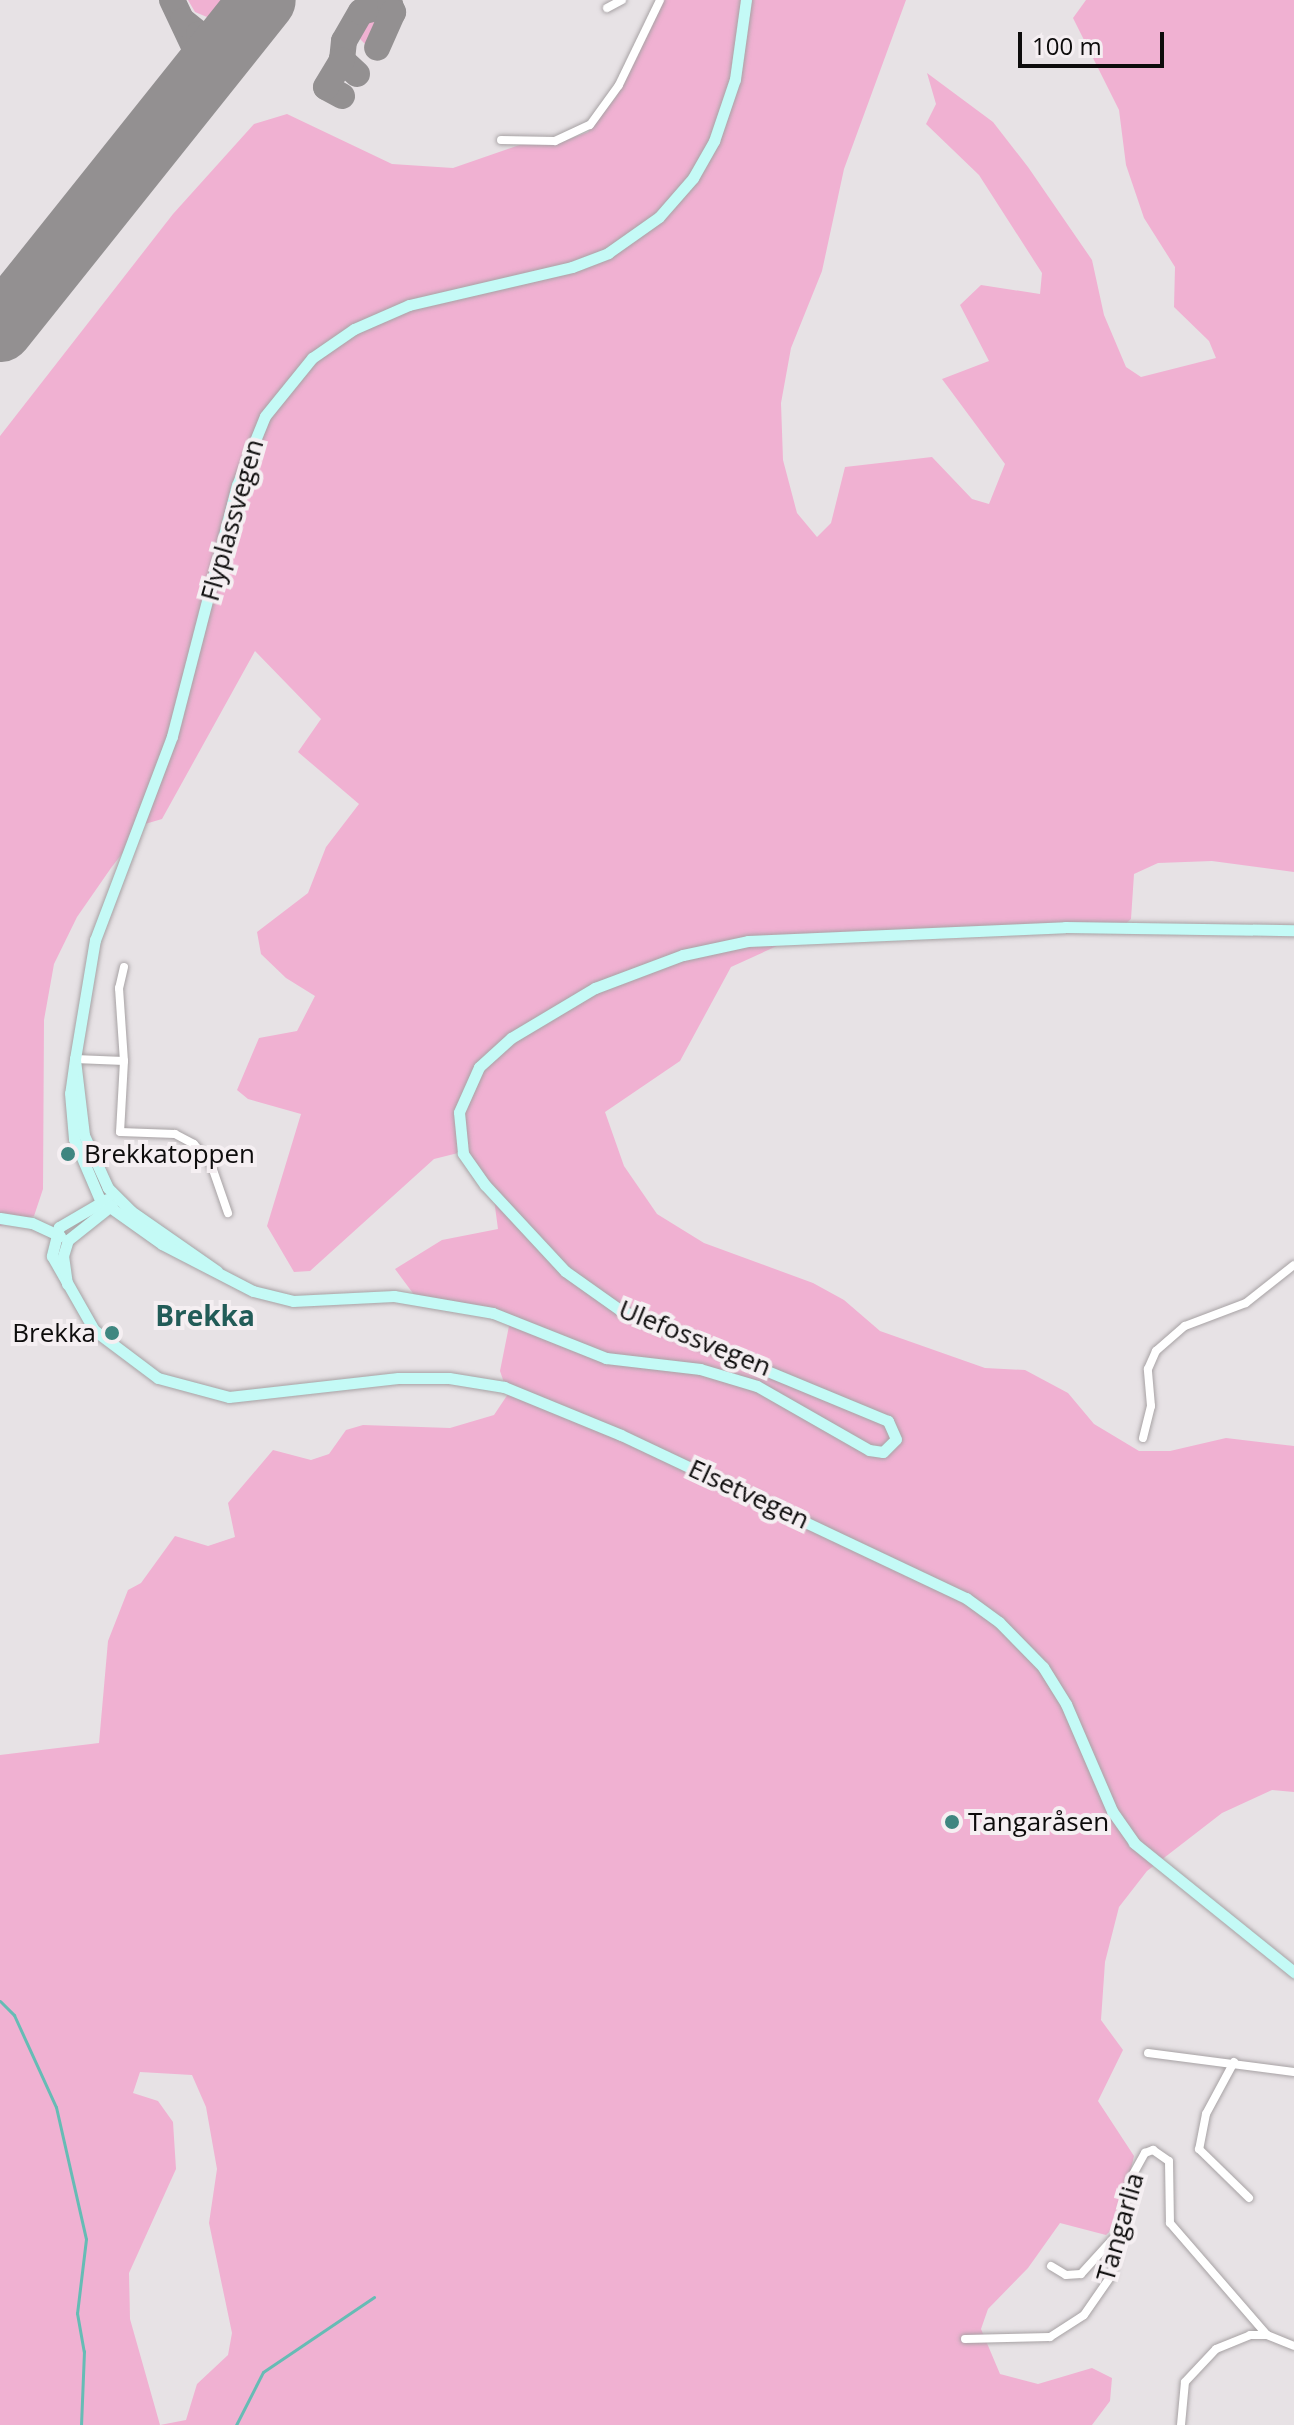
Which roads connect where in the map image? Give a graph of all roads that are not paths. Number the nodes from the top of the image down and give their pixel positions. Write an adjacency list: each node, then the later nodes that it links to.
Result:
1 (622, 0): 4 (street)
2 (660, 0): 5 (street)
3 (746, 0): 8 (main road, Flyplassvegen)
4 (607, 8)
5 (501, 140)
6 (1294, 930): 18 (main road, Ulefossvegen)
7 (124, 967): 9 (street)
8 (75, 1059): 9 (street); 10 (main road, Flyplassvegen); 11 (main road, Flyplassvegen)
9 (124, 1061): 13 (street)
10 (116, 1197): 11 (main road); 12 (main road); 18 (main road, Ulefossvegen)
11 (100, 1200): 12 (main road, Ulefossvegen); 15 (main road)
12 (110, 1210): 16 (main road); 18 (main road, Ulefossvegen)
13 (228, 1213)
14 (0, 1218): 15 (main road)
15 (55, 1232): 16 (main road); 19 (main road, Elsetvegen)
16 (68, 1240): 19 (main road)
17 (1294, 1265): 20 (street)
18 (217, 1271)
19 (68, 1288): 21 (main road, Elsetvegen)
20 (1143, 1438)
21 (1294, 1972)
22 (1148, 2053): 23 (street)
23 (1234, 2062): 24 (street); 25 (street)
24 (1294, 2072)
25 (1249, 2198)
26 (1122, 2229): 27 (street); 28 (street, Tangarlia); 29 (street, Tangarlia)
27 (1051, 2266)
28 (1267, 2335): 30 (street); 31 (street)
29 (965, 2339)
30 (1294, 2346)
31 (1181, 2425)

